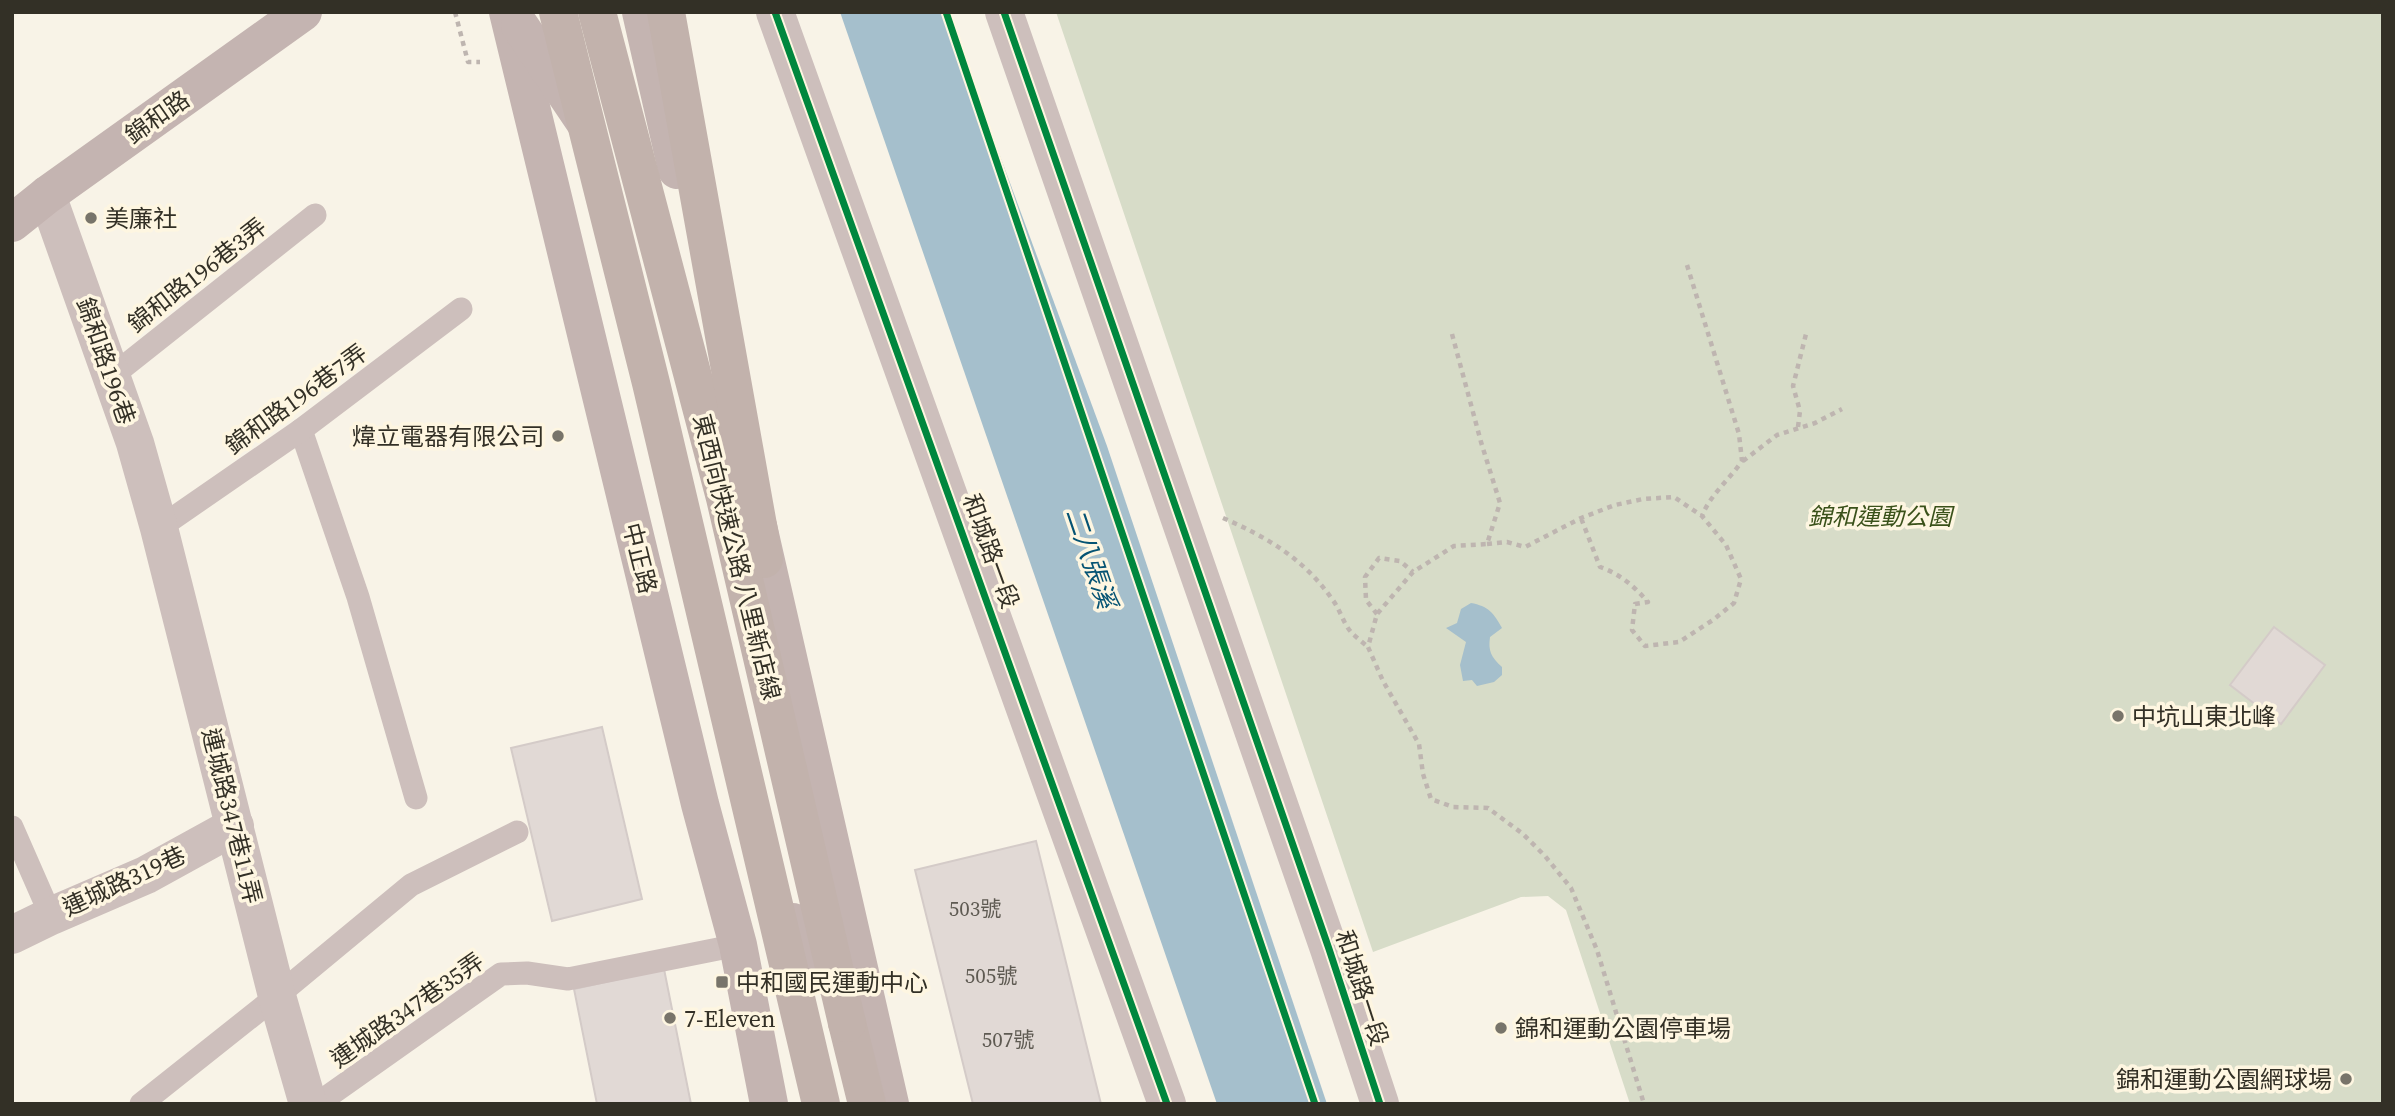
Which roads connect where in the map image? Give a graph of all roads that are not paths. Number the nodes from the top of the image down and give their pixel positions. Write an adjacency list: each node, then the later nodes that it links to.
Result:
1 (303, 12): 11 (main road, 錦和路)
2 (510, 12): 10 (main road); 25 (main road, 中正路)
3 (558, 12): 32 (highway, 東西向快速公路 八里新店線, bridge)
4 (597, 12): 27 (highway, 東西向快速公路 八里新店線, bridge)
5 (614, 12): 10 (main road)
6 (641, 12): 27 (main road)
7 (666, 12): 27 (highway, bridge)
8 (775, 12): 36 (street, 和城路一段)
9 (1004, 12): 37 (street, 和城路一段)
10 (618, 173): 23 (main road)
11 (47, 195): 13 (main road, 錦和路); 15 (street, 錦和路196巷)
12 (315, 215): 15 (lane, 錦和路196巷3弄)
13 (12, 223)
14 (461, 309): 16 (lane, 錦和路196巷7弄)
15 (112, 376): 17 (street, 錦和路196巷)
16 (301, 430): 17 (lane, 錦和路196巷7弄); 18 (lane)
17 (159, 528): 19 (street, 連城路347巷11弄)
18 (416, 798)
19 (235, 826): 22 (street, 連城路319巷); 26 (street, 連城路347巷11弄)
20 (12, 827): 22 (lane)
21 (517, 832): 26 (lane)
22 (51, 916): 24 (street, 連城路319巷)
23 (793, 922): 27 (main road); 33 (main road)
24 (12, 935)
25 (738, 945): 30 (lane, 連城路347巷35弄); 31 (main road, 中正路)
26 (277, 996): 28 (lane); 29 (street, 連城路347巷11弄)
27 (861, 1030): 34 (highway, 東西向快速公路 八里新店線); 35 (main road)
28 (141, 1104)
29 (308, 1104)
30 (317, 1104)
31 (769, 1104)
32 (821, 1104)
33 (834, 1104)
34 (867, 1104)
35 (890, 1104)
36 (1167, 1104)
37 (1380, 1104)

